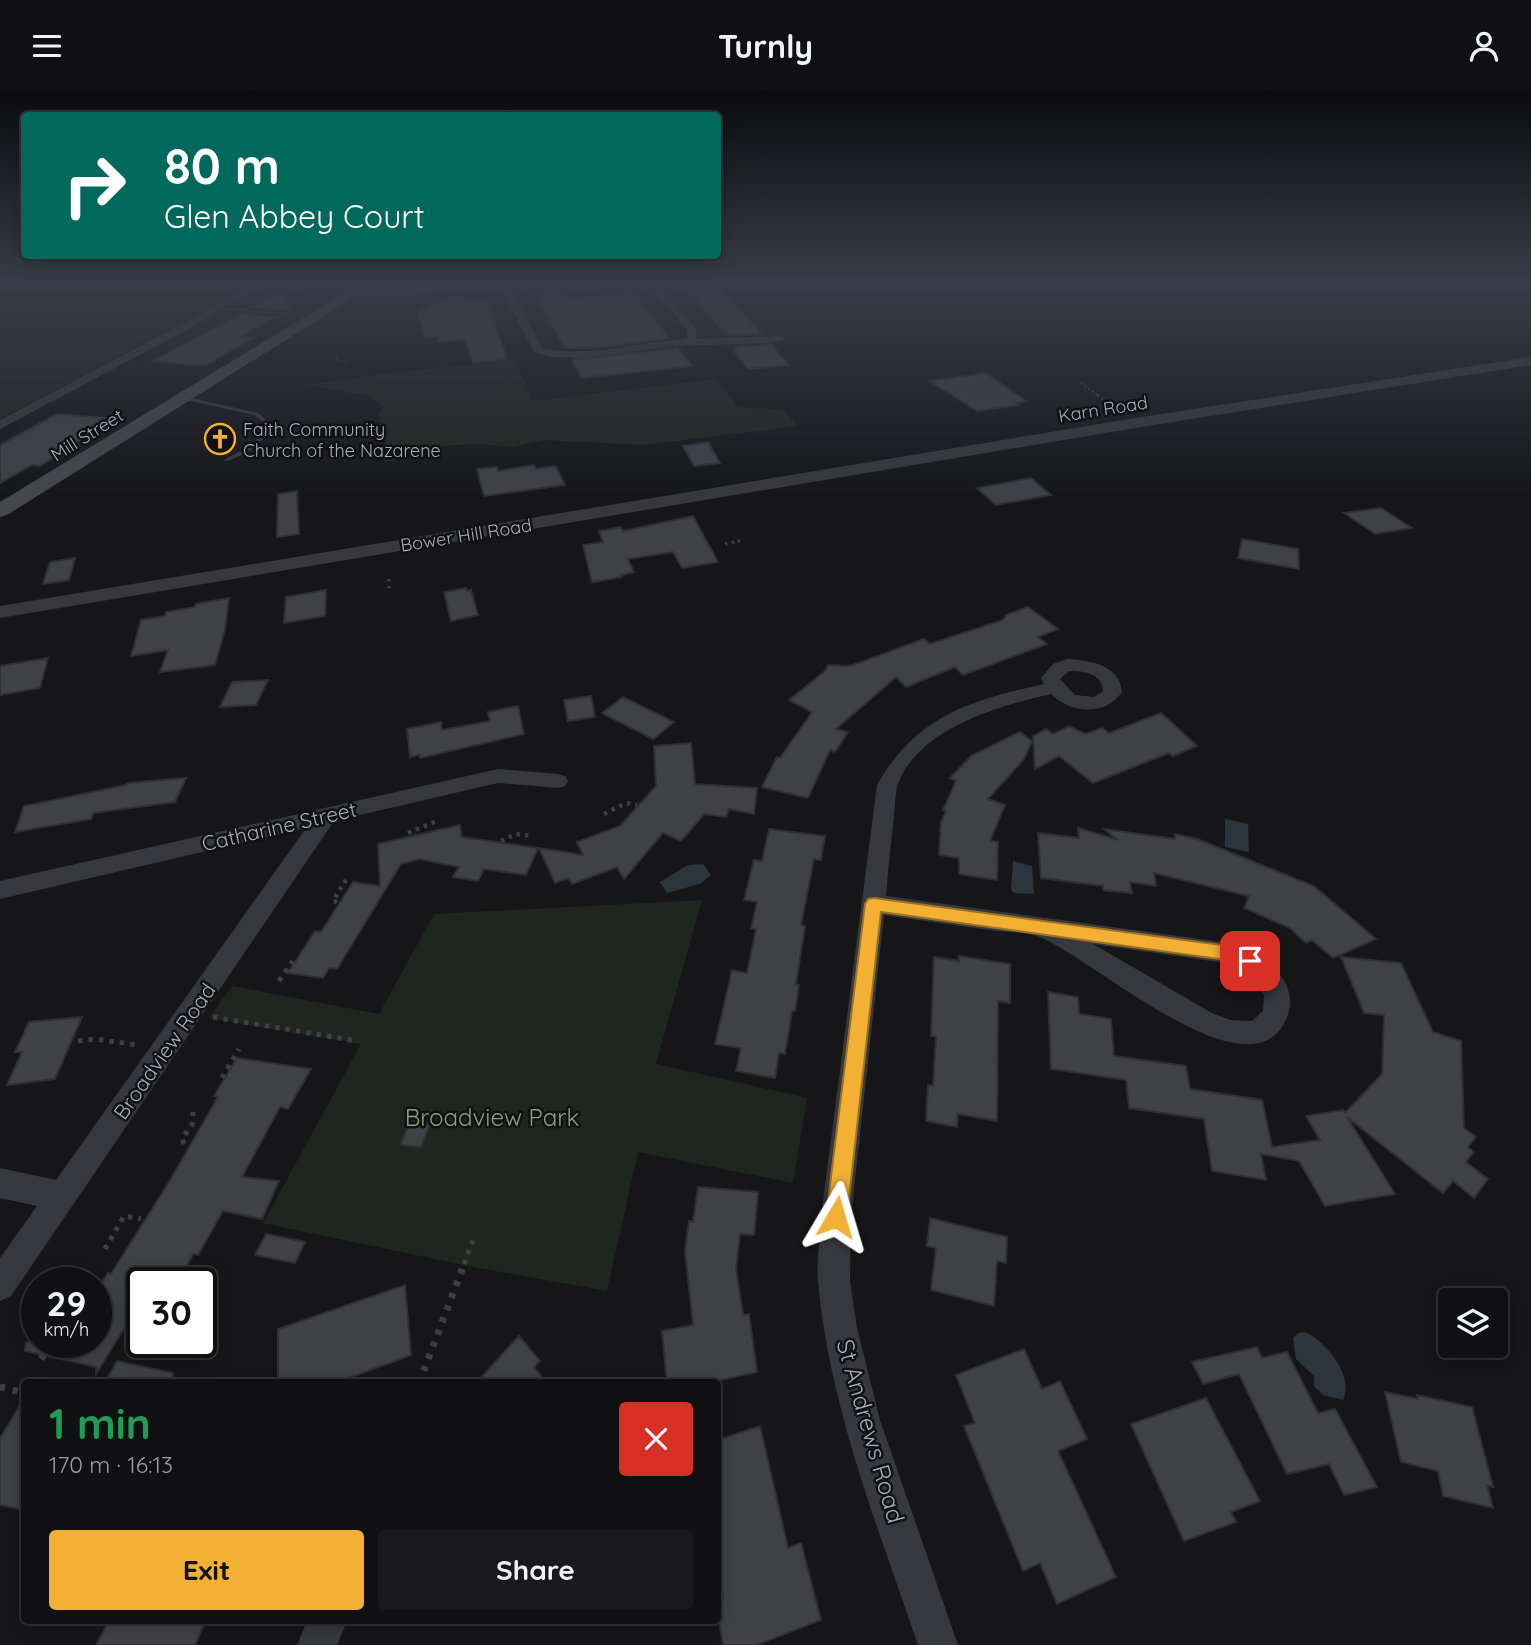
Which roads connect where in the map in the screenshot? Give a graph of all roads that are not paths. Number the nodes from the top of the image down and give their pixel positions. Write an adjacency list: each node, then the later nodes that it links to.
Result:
1 (133, 354): 5 (street)
2 (255, 354): 4 (main road, Mill Street)
3 (1531, 361): 6 (street, Karn Road)
4 (183, 398): 7 (lane); 8 (main road, Mill Street)
5 (0, 425)
6 (931, 457): 9 (street, Bower Hill Road)
7 (227, 460)
8 (0, 511)
9 (0, 612)
10 (1053, 688): 14 (street, St Andrews Road)
11 (558, 781): 12 (street, Catharine Street)
12 (326, 816): 13 (street, Catharine Street); 17 (street, Broadview Road)
13 (0, 890)
14 (874, 904): 15 (street); 21 (street, St Andrews Road)
15 (1044, 928): 15 (street)
16 (0, 1184): 17 (street)
17 (62, 1196): 18 (street, Broadview Road)
18 (0, 1285)
19 (326, 1624): 20 (street)
20 (317, 1645)
21 (938, 1645)

